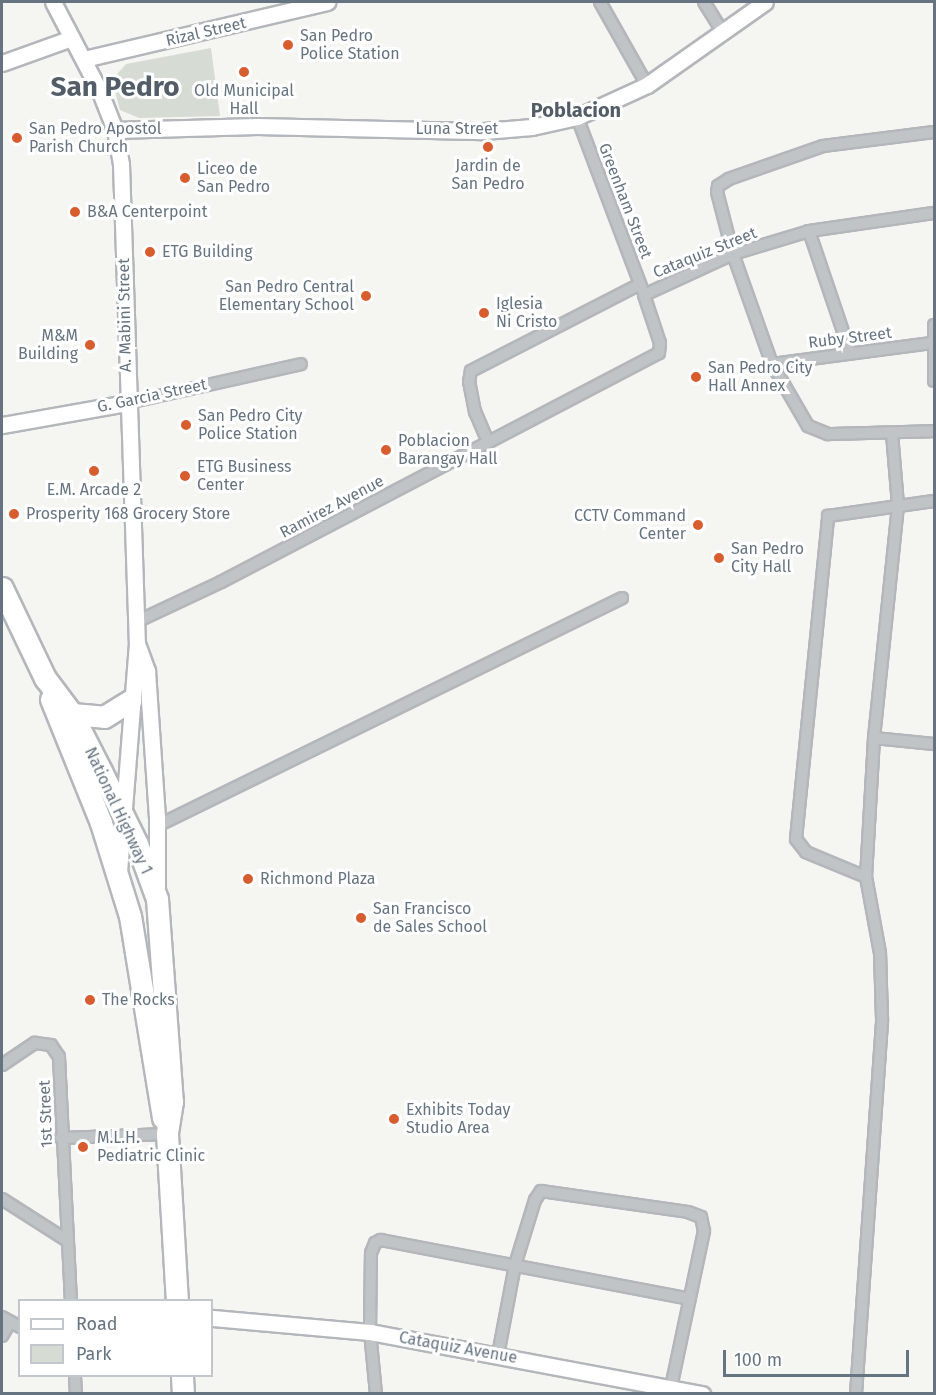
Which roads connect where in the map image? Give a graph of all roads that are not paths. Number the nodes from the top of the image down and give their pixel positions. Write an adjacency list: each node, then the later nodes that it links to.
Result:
1 (53, 2): 7 (street, A. Mabini Street)
2 (327, 2): 8 (street, Rizal Street)
3 (600, 2): 10 (street)
4 (704, 2): 6 (street)
5 (765, 2): 6 (street, Luna Street)
6 (723, 33): 10 (street, Luna Street)
7 (72, 38): 8 (street, A. Mabini Street); 9 (street)
8 (84, 60): 12 (street, A. Mabini Street)
9 (2, 63)
10 (647, 85): 11 (street, Luna Street)
11 (577, 117): 12 (street, Luna Street); 17 (street, Greenham Street)
12 (115, 130): 25 (street, A. Mabini Street)
13 (934, 132): 16 (street)
14 (934, 213): 15 (street, Cataquiz Street)
15 (809, 231): 16 (street, Cataquiz Street); 21 (street)
16 (733, 254): 17 (street, Cataquiz Street); 23 (street)
17 (642, 290): 19 (street, Cataquiz Street); 29 (street, Cataquiz Street)
18 (934, 325): 20 (street)
19 (660, 343): 29 (street, Ramirez Avenue)
20 (932, 343): 21 (street, Ruby Street); 24 (street)
21 (850, 352): 23 (street, Ruby Street)
22 (301, 364): 25 (street, G. Garcia Street)
23 (772, 364): 28 (street)
24 (934, 381)
25 (127, 403): 26 (street, G. Garcia Street); 34 (street, A. Mabini Street)
26 (2, 425)
27 (934, 431): 28 (street)
28 (892, 434): 31 (street)
29 (488, 442): 34 (street, Ramirez Avenue)
30 (934, 501): 31 (street)
31 (898, 505): 39 (street); 44 (street)
32 (2, 588): 36 (highway, National Highway 1)
33 (622, 598): 42 (street)
34 (136, 622): 35 (street, A. Mabini Street)
35 (137, 643): 37 (street, A. Mabini Street); 42 (street, A. Mabini Street)
36 (45, 678): 38 (highway, National Highway 1); 43 (highway, National Highway 1)
37 (130, 701): 38 (highway); 41 (street, A. Mabini Street)
38 (72, 714): 41 (highway, National Highway 1)
39 (874, 738): 40 (street); 44 (street)
40 (934, 744)
41 (123, 817): 43 (street, A. Mabini Street); 45 (highway, National Highway 1)
42 (157, 826): 45 (street, A. Mabini Street)
43 (118, 873): 47 (highway, National Highway 1)
44 (866, 877): 67 (street)
45 (157, 899): 47 (highway, National Highway 1)
46 (2, 1065): 48 (street, 1st Street)
47 (167, 1134): 48 (street); 53 (highway, National Highway 1)
48 (61, 1137): 50 (street, 1st Street)
49 (2, 1199): 50 (street)
50 (68, 1241): 52 (street, 1st Street)
51 (515, 1264): 54 (street); 54 (street); 57 (street); 59 (street)
52 (71, 1299)
53 (177, 1299)
54 (689, 1299): 62 (street)
55 (213, 1318): 57 (street, Cataquiz Avenue)
56 (10, 1322): 58 (street)
57 (370, 1332): 59 (street, Cataquiz Avenue); 65 (street)
58 (2, 1336)
59 (498, 1355): 62 (street, Cataquiz Avenue)
60 (75, 1377): 63 (street)
61 (182, 1377): 64 (highway)
62 (671, 1390): 66 (street, Cataquiz Avenue)
63 (76, 1394)
64 (183, 1394)
65 (376, 1394)
66 (702, 1394)
67 (856, 1394)

